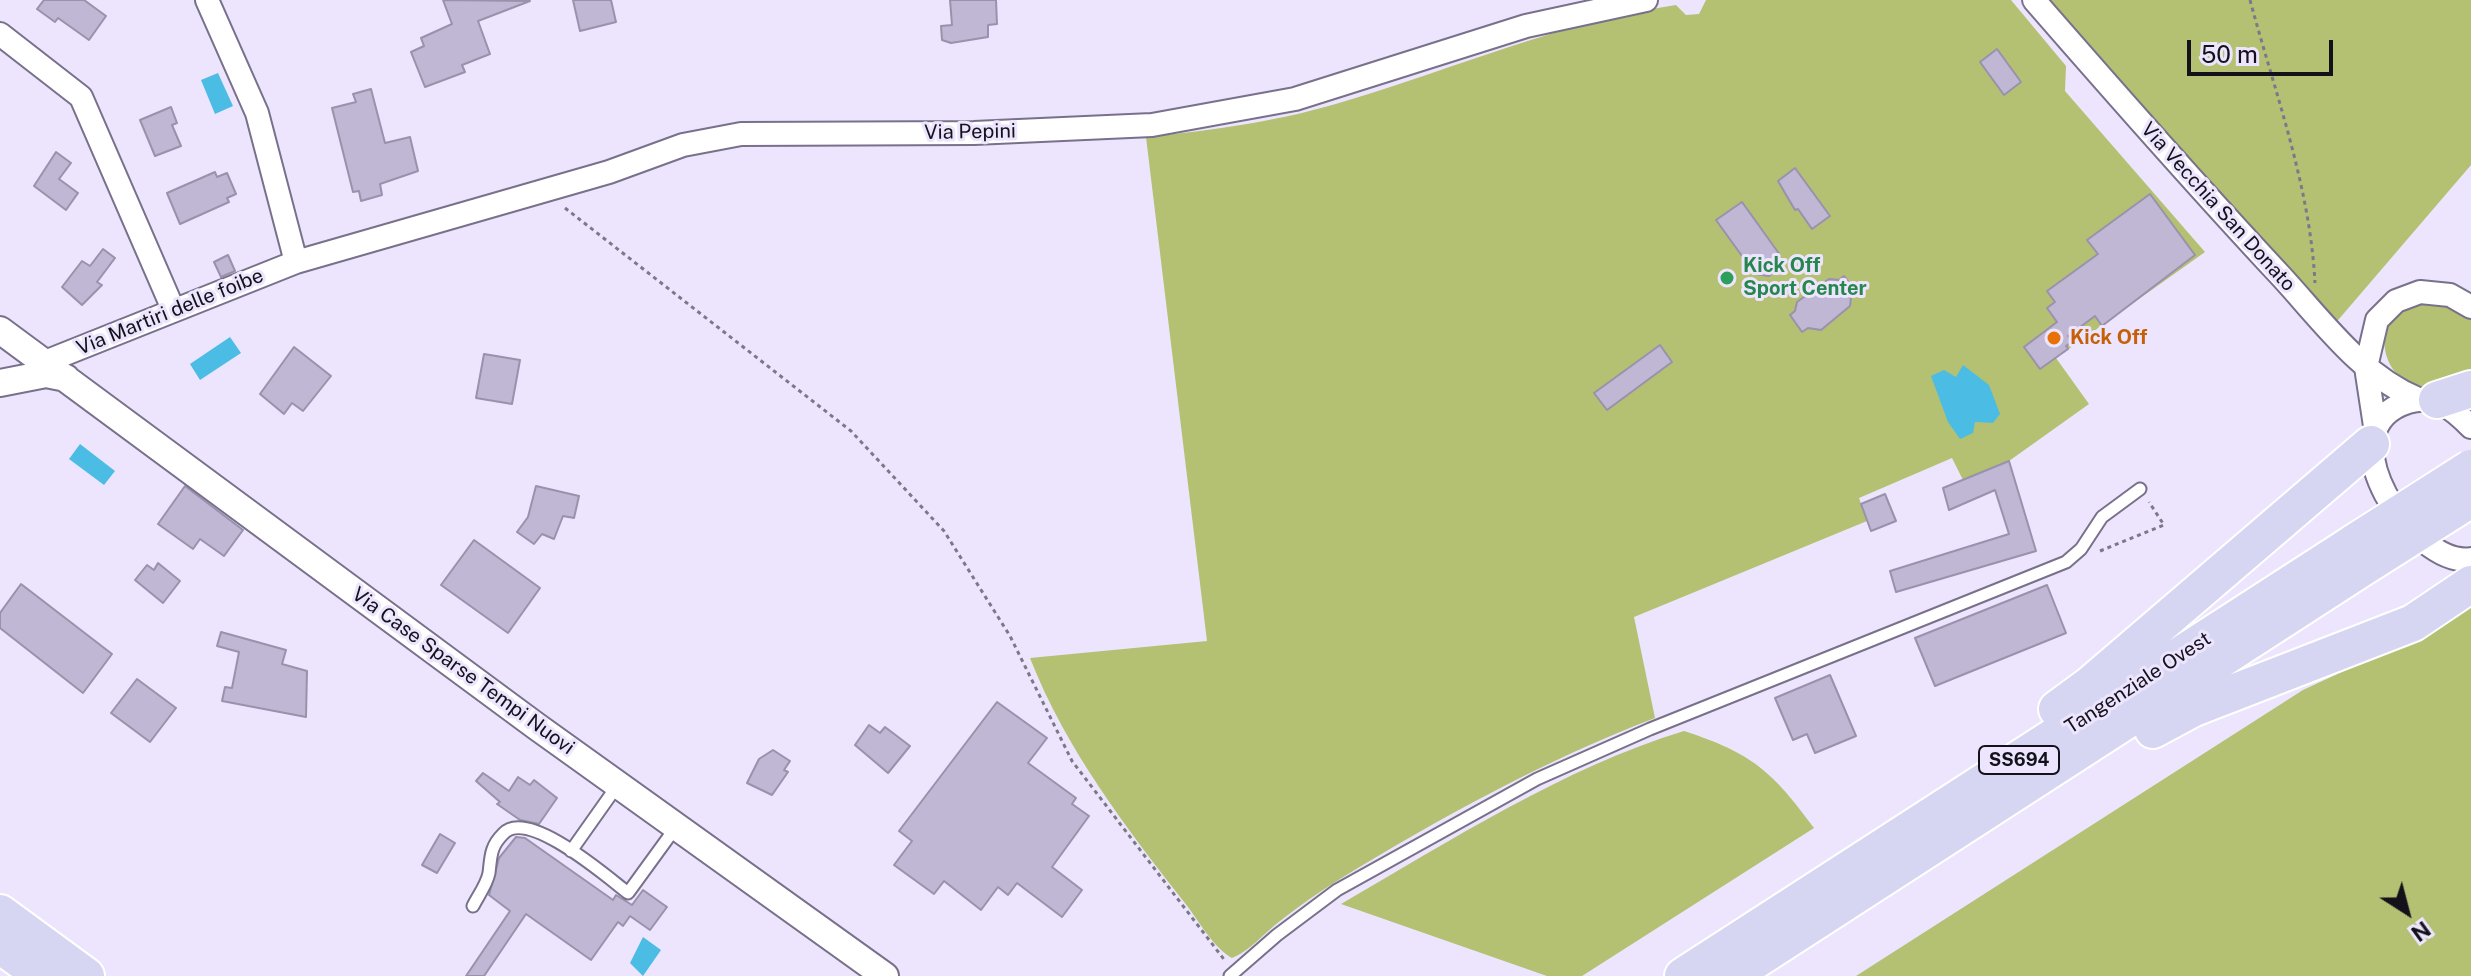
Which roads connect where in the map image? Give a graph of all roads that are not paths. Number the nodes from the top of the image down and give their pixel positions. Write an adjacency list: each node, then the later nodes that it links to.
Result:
1 (207, 0): 5 (street)
2 (1646, 0): 5 (street, Via Pepini)
3 (2034, 0): 9 (street, Via Vecchia San Donato)
4 (0, 34): 7 (street)
5 (296, 262): 7 (street, Via Martiri delle foibe)
6 (2471, 307): 9 (street)
7 (173, 309): 10 (street, Via Martiri delle foibe)
8 (5, 338): 10 (street, Via Case Sparse Tempi Nuovi); 11 (street)
9 (2366, 367): 14 (street, Via Vecchia San Donato); 16 (street)
10 (56, 370): 12 (street); 23 (street, Via Case Sparse Tempi Nuovi)
11 (0, 376)
12 (0, 383)
13 (2471, 389): 14 (highway)
14 (2428, 400): 15 (street, Via Vecchia San Donato); 16 (street)
15 (2471, 427)
16 (2373, 435): 21 (street); 27 (highway)
17 (2471, 468): 20 (highway, Tangenziale Ovest / SS694, bridge)
18 (2140, 489): 31 (lane)
19 (2471, 499): 20 (highway, Tangenziale Ovest / SS694, bridge)
20 (2364, 552): 24 (highway, Tangenziale Ovest / SS694); 27 (highway, Tangenziale Ovest / SS694)
21 (2471, 559)
22 (2471, 584): 24 (highway)
23 (618, 785): 25 (street, Via Case Sparse Tempi Nuovi); 26 (lane)
24 (1985, 814): 36 (highway, Tangenziale Ovest / SS694)
25 (676, 827): 26 (lane); 34 (street, Via Case Sparse Tempi Nuovi)
26 (571, 851): 29 (lane)
27 (1851, 869): 35 (highway, Tangenziale Ovest / SS694)
28 (0, 901): 30 (highway)
29 (473, 906)
30 (8, 929): 32 (highway); 33 (highway)
31 (1232, 974)
32 (43, 976)
33 (86, 976)
34 (885, 976)
35 (1683, 976)
36 (1731, 976)

